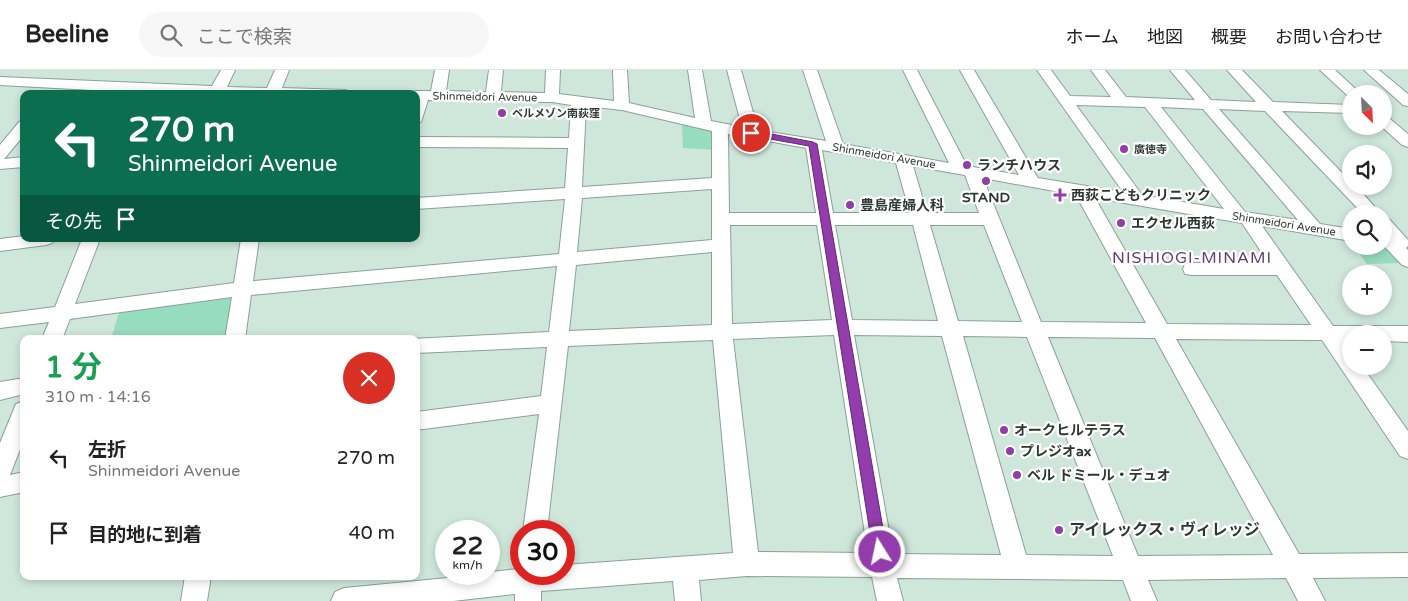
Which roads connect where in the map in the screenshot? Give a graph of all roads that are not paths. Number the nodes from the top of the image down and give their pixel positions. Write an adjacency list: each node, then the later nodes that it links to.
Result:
1 (38, 70): 21 (street)
2 (91, 70): 23 (street)
3 (228, 70): 26 (street)
4 (282, 70): 27 (street)
5 (442, 70): 29 (street)
6 (496, 70): 30 (street)
7 (552, 70): 31 (street)
8 (620, 70): 38 (street)
9 (695, 70): 43 (street)
10 (734, 70): 46 (street)
11 (810, 70): 51 (street)
12 (910, 70): 56 (street)
13 (968, 70): 57 (street)
14 (1044, 70): 32 (street)
15 (1098, 70): 34 (street)
16 (1177, 70): 37 (street)
17 (1234, 70): 39 (street)
18 (1327, 70): 22 (street)
19 (1371, 70): 36 (street)
20 (0, 81): 21 (street)
21 (27, 83): 24 (street)
22 (1344, 85)
23 (79, 86): 24 (street); 25 (street)
24 (52, 89)
25 (126, 90)
26 (218, 90)
27 (274, 90)
28 (420, 95): 29 (street, Shinmeidori Avenue)
29 (438, 95): 30 (street, Shinmeidori Avenue)
30 (492, 96): 31 (street, Shinmeidori Avenue)
31 (552, 98): 33 (street, Shinmeidori Avenue)
32 (1065, 100): 34 (street); 61 (street)
33 (579, 101): 38 (street, Shinmeidori Avenue); 49 (street)
34 (1122, 102): 35 (street)
35 (1150, 102): 37 (street); 65 (street)
36 (1408, 102)
37 (1209, 104): 39 (street); 69 (street)
38 (622, 106): 43 (street, Shinmeidori Avenue)
39 (1270, 106): 40 (street); 63 (street)
40 (1342, 109)
41 (1392, 110): 42 (street)
42 (1408, 110)
43 (712, 126): 46 (street, Shinmeidori Avenue); 58 (street)
44 (1392, 128): 48 (street)
45 (20, 130): 52 (street)
46 (751, 133): 50 (street, Shinmeidori Avenue)
47 (420, 142): 49 (street)
48 (1408, 142)
49 (576, 143): 60 (street)
50 (813, 144): 51 (street, Shinmeidori Avenue); 64 (street)
51 (836, 148): 53 (street, Shinmeidori Avenue)
52 (0, 155)
53 (903, 159): 56 (street, Shinmeidori Avenue); 67 (street)
54 (20, 162): 55 (street)
55 (0, 164)
56 (967, 171): 57 (street, Shinmeidori Avenue); 68 (street)
57 (1032, 182): 59 (street, Shinmeidori Avenue)
58 (722, 184): 60 (street); 66 (street)
59 (1082, 190): 61 (street, Shinmeidori Avenue); 88 (street)
60 (574, 194): 62 (street); 77 (street)
61 (1137, 200): 65 (street, Shinmeidori Avenue)
62 (420, 204)
63 (1365, 205)
64 (824, 218): 66 (street); 67 (street); 84 (street)
65 (1244, 218): 69 (street, Shinmeidori Avenue); 79 (street)
66 (722, 219): 76 (street)
67 (920, 219): 68 (street); 85 (street)
68 (990, 219): 86 (street)
69 (1314, 228): 70 (street, Shinmeidori Avenue)
70 (1342, 233)
71 (20, 242): 75 (street)
72 (90, 242): 82 (street)
73 (250, 242): 81 (street)
74 (1396, 242): 78 (street)
75 (0, 244)
76 (722, 245): 77 (street); 87 (street)
77 (567, 259): 81 (street); 93 (street)
78 (1408, 261)
79 (1283, 268): 80 (street); 89 (street)
80 (1192, 269)
81 (242, 289): 82 (street); 92 (street)
82 (62, 313): 83 (street); 91 (street)
83 (0, 320)
84 (842, 327): 85 (street); 87 (street); 107 (street)
85 (952, 328): 86 (street); 109 (street)
86 (1035, 330): 88 (street); 110 (street)
87 (722, 331): 93 (street); 105 (street)
88 (1161, 332): 89 (street); 108 (street)
89 (1327, 332): 90 (street); 100 (street)
90 (1408, 334)
91 (54, 335)
92 (236, 335)
93 (558, 338): 94 (street); 97 (street)
94 (420, 345)
95 (20, 387): 96 (street)
96 (0, 390)
97 (551, 404): 99 (street); 104 (street)
98 (20, 420): 101 (street)
99 (420, 420)
100 (1408, 449)
101 (0, 471)
102 (20, 483): 103 (street)
103 (0, 487)
104 (536, 520)
105 (747, 564): 107 (street); 111 (street)
106 (1408, 564): 108 (street)
107 (882, 565): 109 (street); 119 (street)
108 (1293, 565): 110 (street); 121 (street)
109 (1017, 566): 110 (street)
110 (1131, 568): 120 (street)
111 (685, 569): 113 (street); 118 (street)
112 (197, 580): 116 (street)
113 (575, 580)
114 (528, 585): 115 (street)
115 (406, 597): 117 (street)
116 (194, 601)
117 (344, 601)
118 (688, 601)
119 (890, 601)
120 (1144, 601)
121 (1312, 601)

